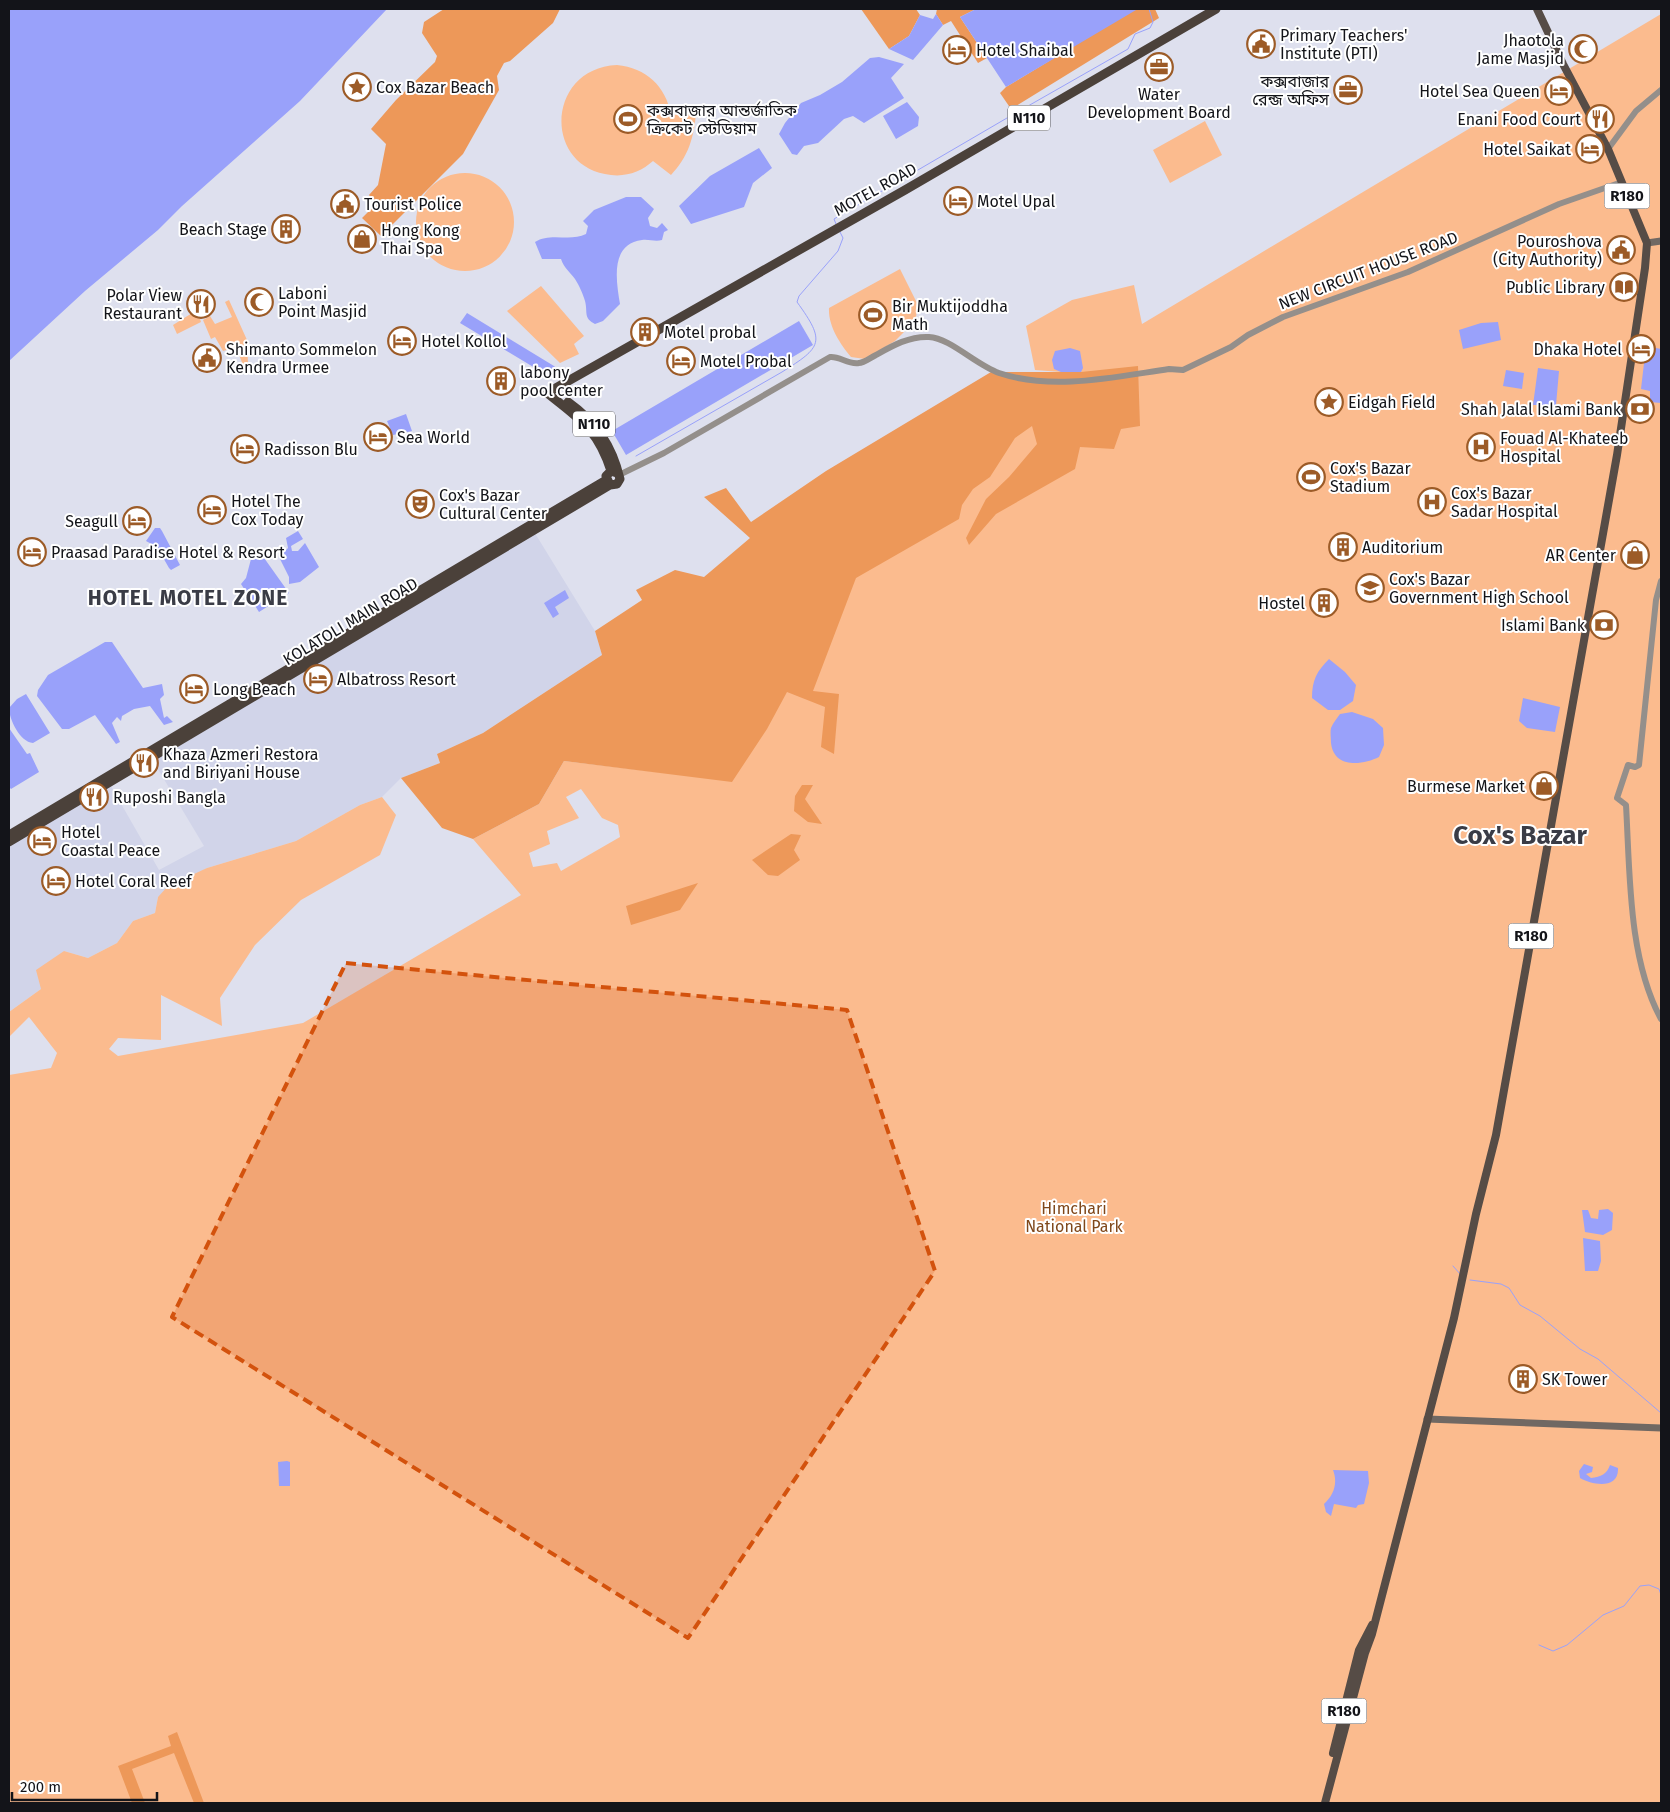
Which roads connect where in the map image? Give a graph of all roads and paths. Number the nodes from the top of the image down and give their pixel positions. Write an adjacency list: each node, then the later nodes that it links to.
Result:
1 (1216, 9): 8 (highway, MOTEL ROAD / N110)
2 (1537, 9): 4 (main road, R180)
3 (1661, 90): 4 (street)
4 (1608, 150): 5 (main road, R180)
5 (1622, 182): 7 (main road, R180); 8 (street, NEW CIRCUIT HOUSE ROAD)
6 (1661, 242): 7 (main road)
7 (1647, 243): 14 (main road, R180)
8 (613, 477): 10 (highway, KOLATOLI MAIN ROAD)
9 (1661, 581): 13 (street)
10 (27, 827): 11 (highway); 12 (highway)
11 (9, 835)
12 (9, 842)
13 (1661, 1019)
14 (1427, 1419): 15 (main road); 16 (main road, R180)
15 (1661, 1428)
16 (1374, 1622): 17 (main road, R180); 18 (main road, R180)
17 (1320, 1803)
18 (1325, 1803)

